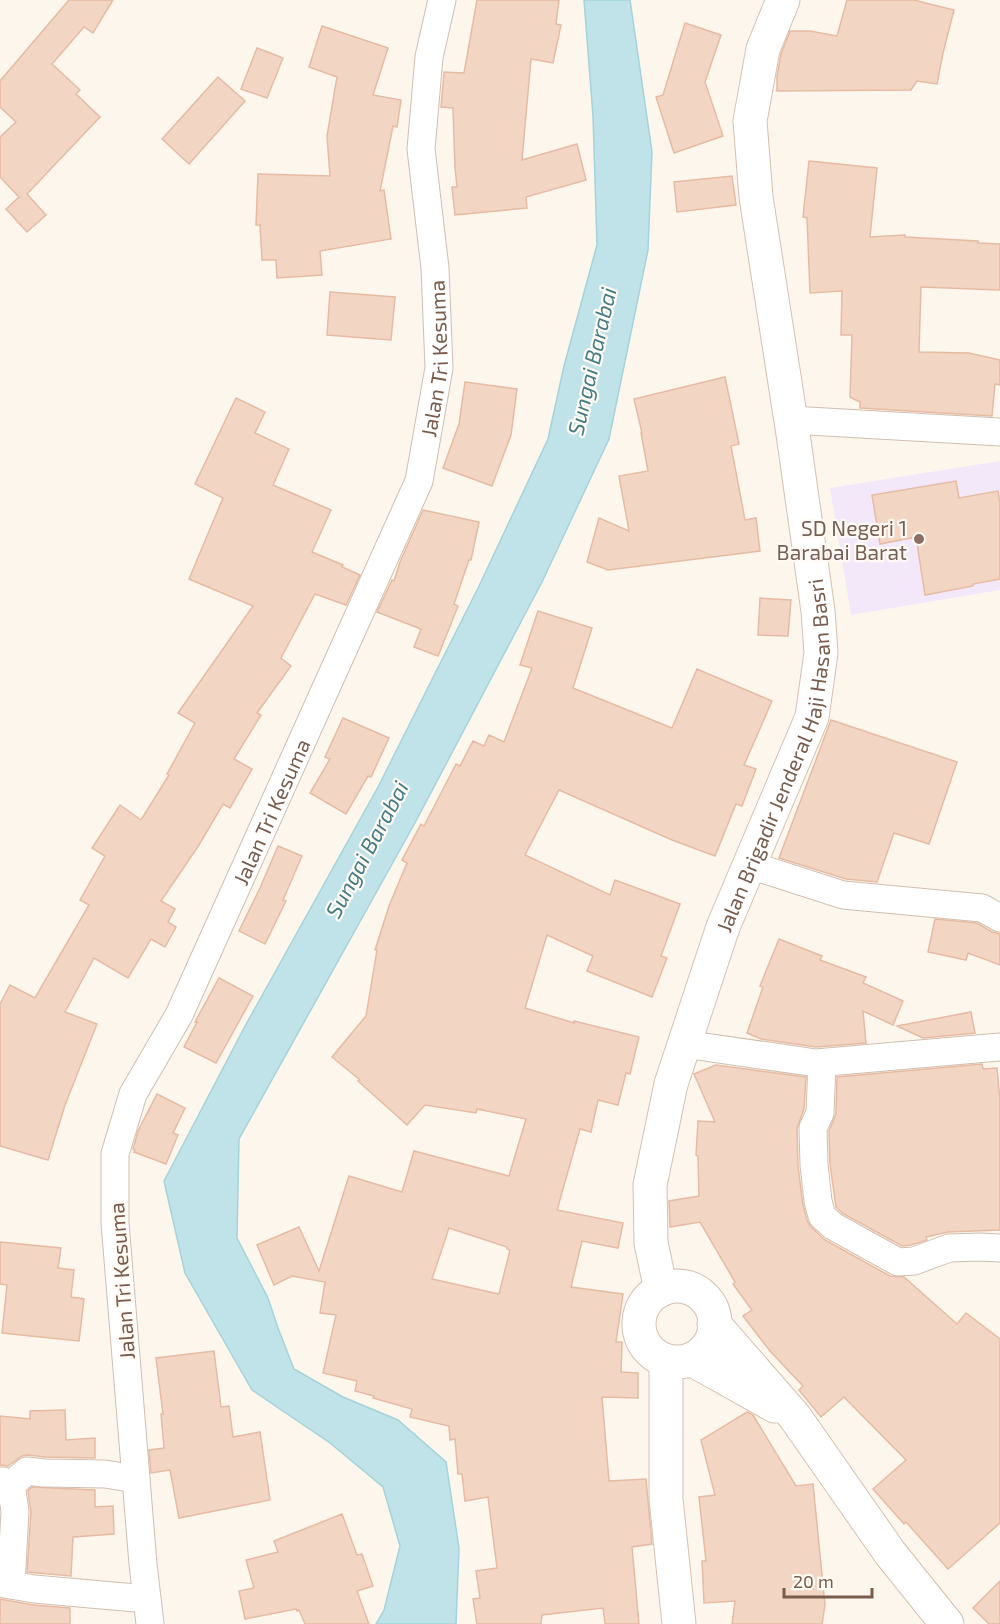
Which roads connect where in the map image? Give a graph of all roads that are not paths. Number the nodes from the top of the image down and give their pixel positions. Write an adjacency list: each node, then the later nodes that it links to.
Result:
1 (442, 0): 15 (street, Jalan Tri Kesuma)
2 (783, 0): 3 (main road, Jalan Brigadir Jenderal Haji Hasan Basri)
3 (791, 420): 4 (street); 5 (main road, Jalan Brigadir Jenderal Haji Hasan Basri)
4 (1000, 432)
5 (750, 865): 6 (street); 7 (main road, Jalan Brigadir Jenderal Haji Hasan Basri)
6 (1000, 918)
7 (684, 1044): 9 (street); 11 (main road, Jalan Brigadir Jenderal Haji Hasan Basri)
8 (1000, 1047): 9 (street)
9 (822, 1063): 10 (street)
10 (1000, 1248)
11 (661, 1290): 12 (main road); 13 (main road)
12 (714, 1324): 13 (main road); 14 (main road)
13 (680, 1360): 14 (main road); 19 (main road)
14 (795, 1417): 20 (main road)
15 (136, 1479): 16 (street); 18 (street, Jalan Tri Kesuma)
16 (5, 1483): 17 (street)
17 (5, 1584): 18 (street)
18 (149, 1611)
19 (679, 1624)
20 (947, 1624)

